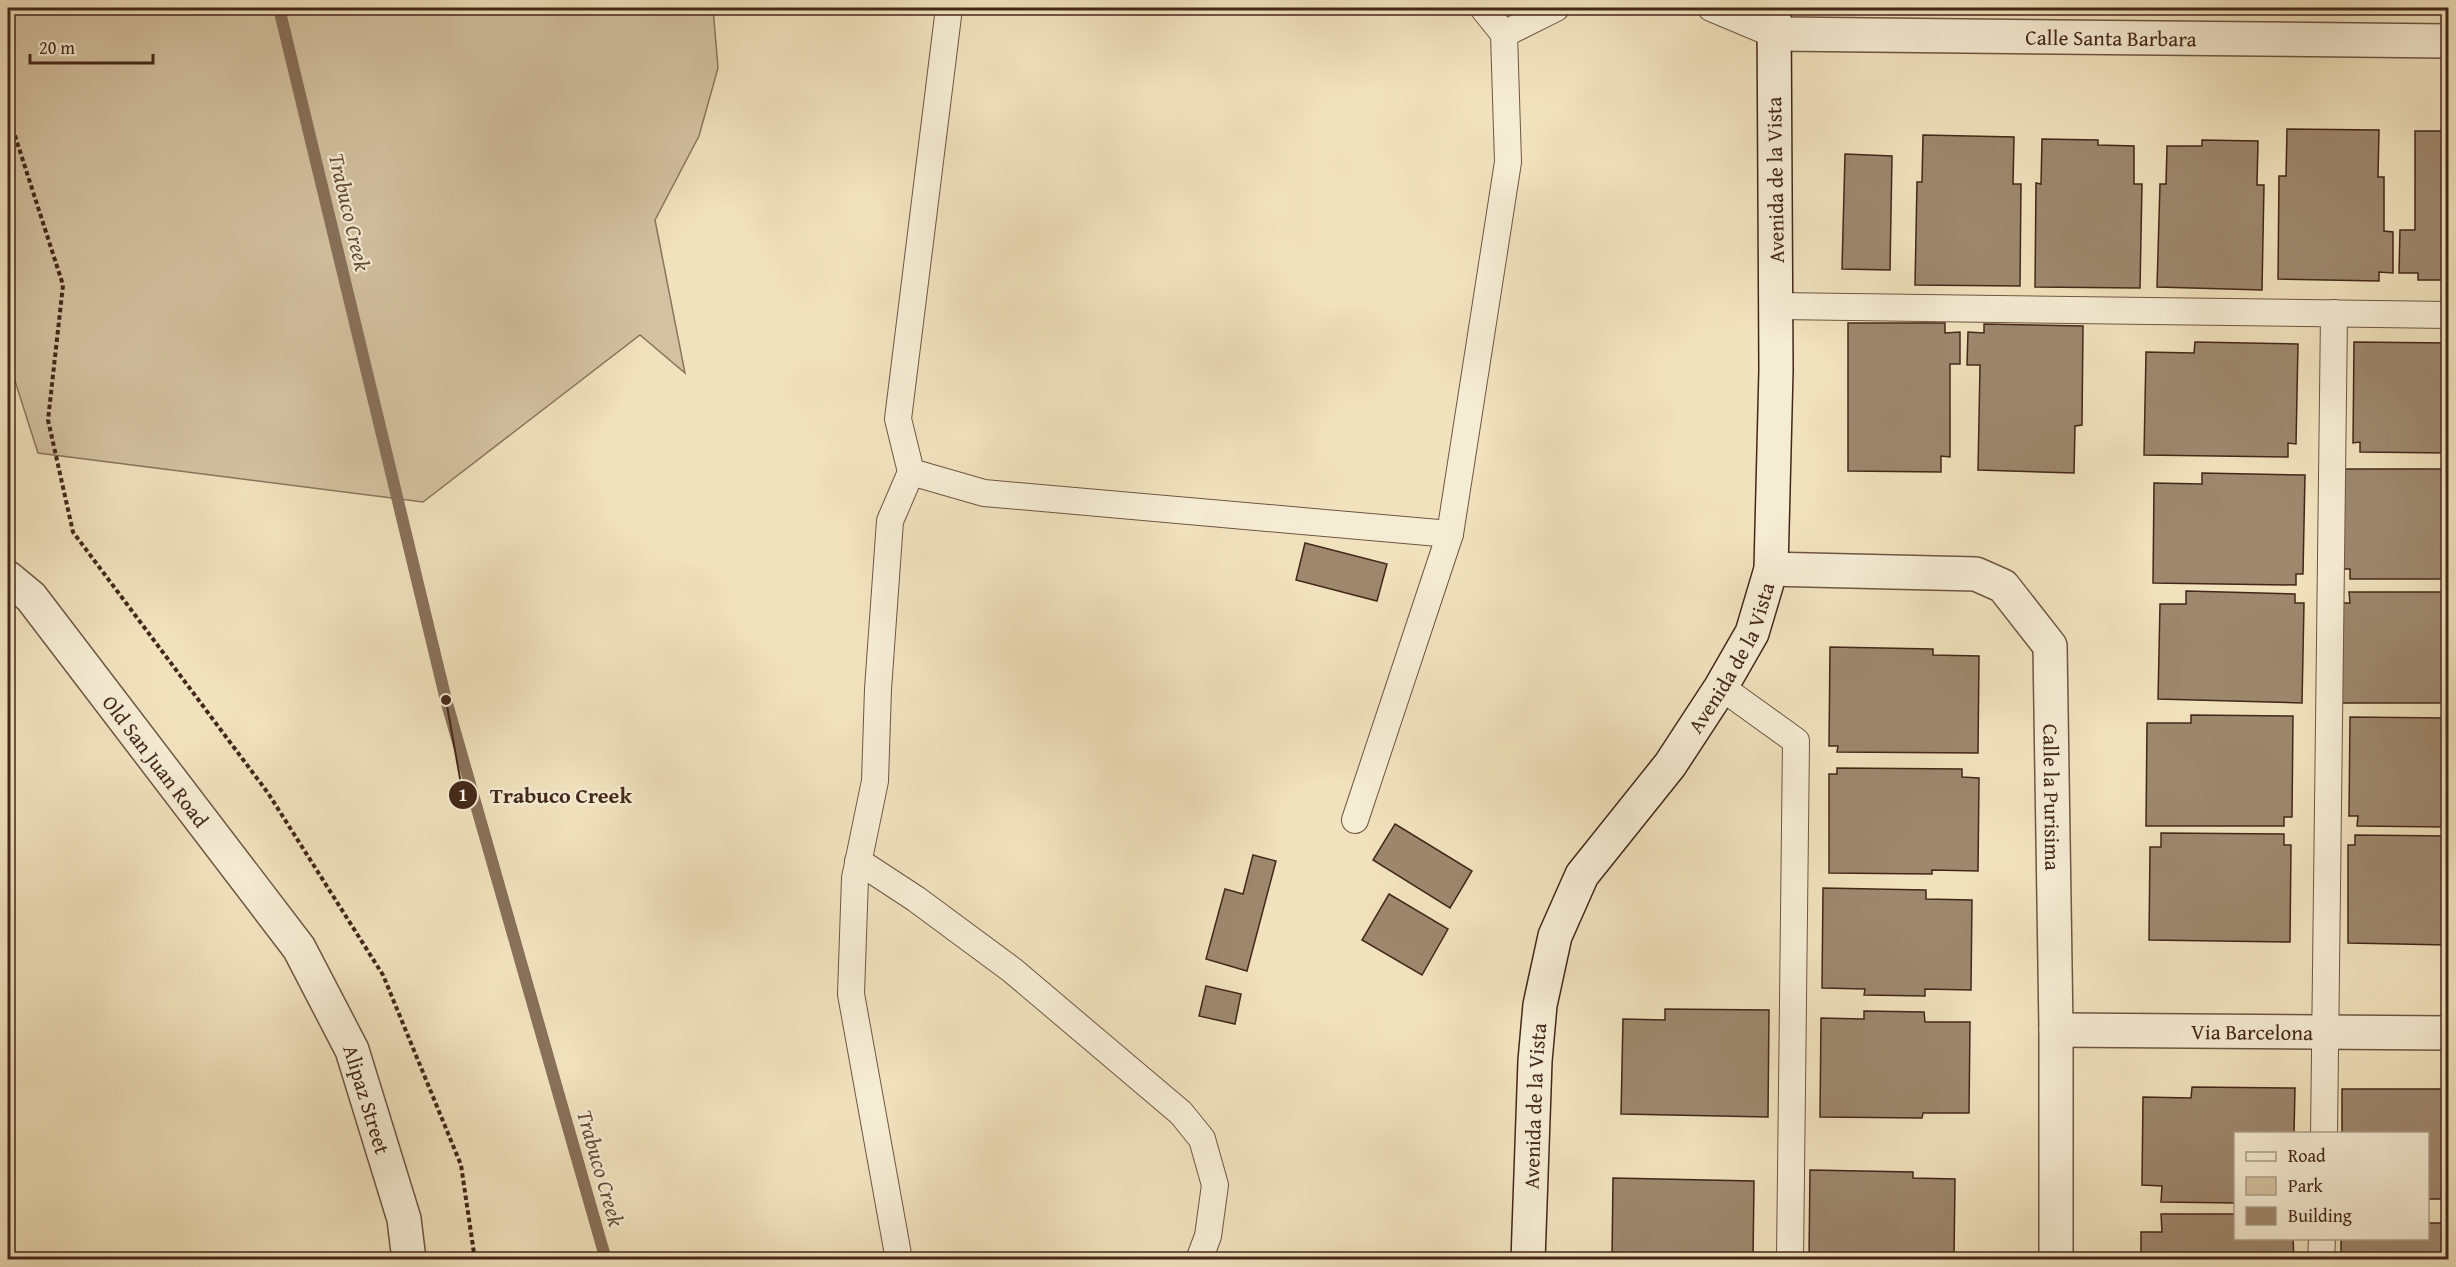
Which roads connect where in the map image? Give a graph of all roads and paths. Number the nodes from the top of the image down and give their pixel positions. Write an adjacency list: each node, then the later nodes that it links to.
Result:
1 (949, 8): 12 (lane)
2 (1483, 8): 6 (lane)
3 (1556, 8): 6 (lane)
4 (1711, 8): 5 (lane)
5 (1774, 21): 7 (street, Calle Santa Barbara); 9 (street, Avenida de la Vista)
6 (1504, 34): 13 (lane)
7 (2448, 41)
8 (8, 114): 26 (path)
9 (1776, 306): 10 (lane); 14 (street, Avenida de la Vista)
10 (2334, 314): 11 (lane); 21 (lane)
11 (2448, 315)
12 (911, 471): 13 (lane); 18 (lane)
13 (1450, 534): 17 (lane)
14 (1771, 569): 16 (street, Avenida de la Vista); 20 (street, Calle la Purisima)
15 (8, 578): 19 (street, Old San Juan Road)
16 (1721, 687): 29 (street, Avenida de la Vista); 30 (lane)
17 (1355, 820)
18 (858, 861): 27 (lane); 28 (lane)
19 (299, 948): 25 (street, Alipaz Street)
20 (2056, 1030): 21 (street, Via Barcelona); 31 (street, Calle la Purisima)
21 (2326, 1032): 22 (street, Via Barcelona); 23 (lane)
22 (2448, 1033)
23 (2324, 1132)
24 (2322, 1240): 32 (lane)
25 (410, 1260)
26 (475, 1260)
27 (900, 1260)
28 (1198, 1260)
29 (1528, 1260)
30 (1790, 1260)
31 (2056, 1260)
32 (2321, 1260)

